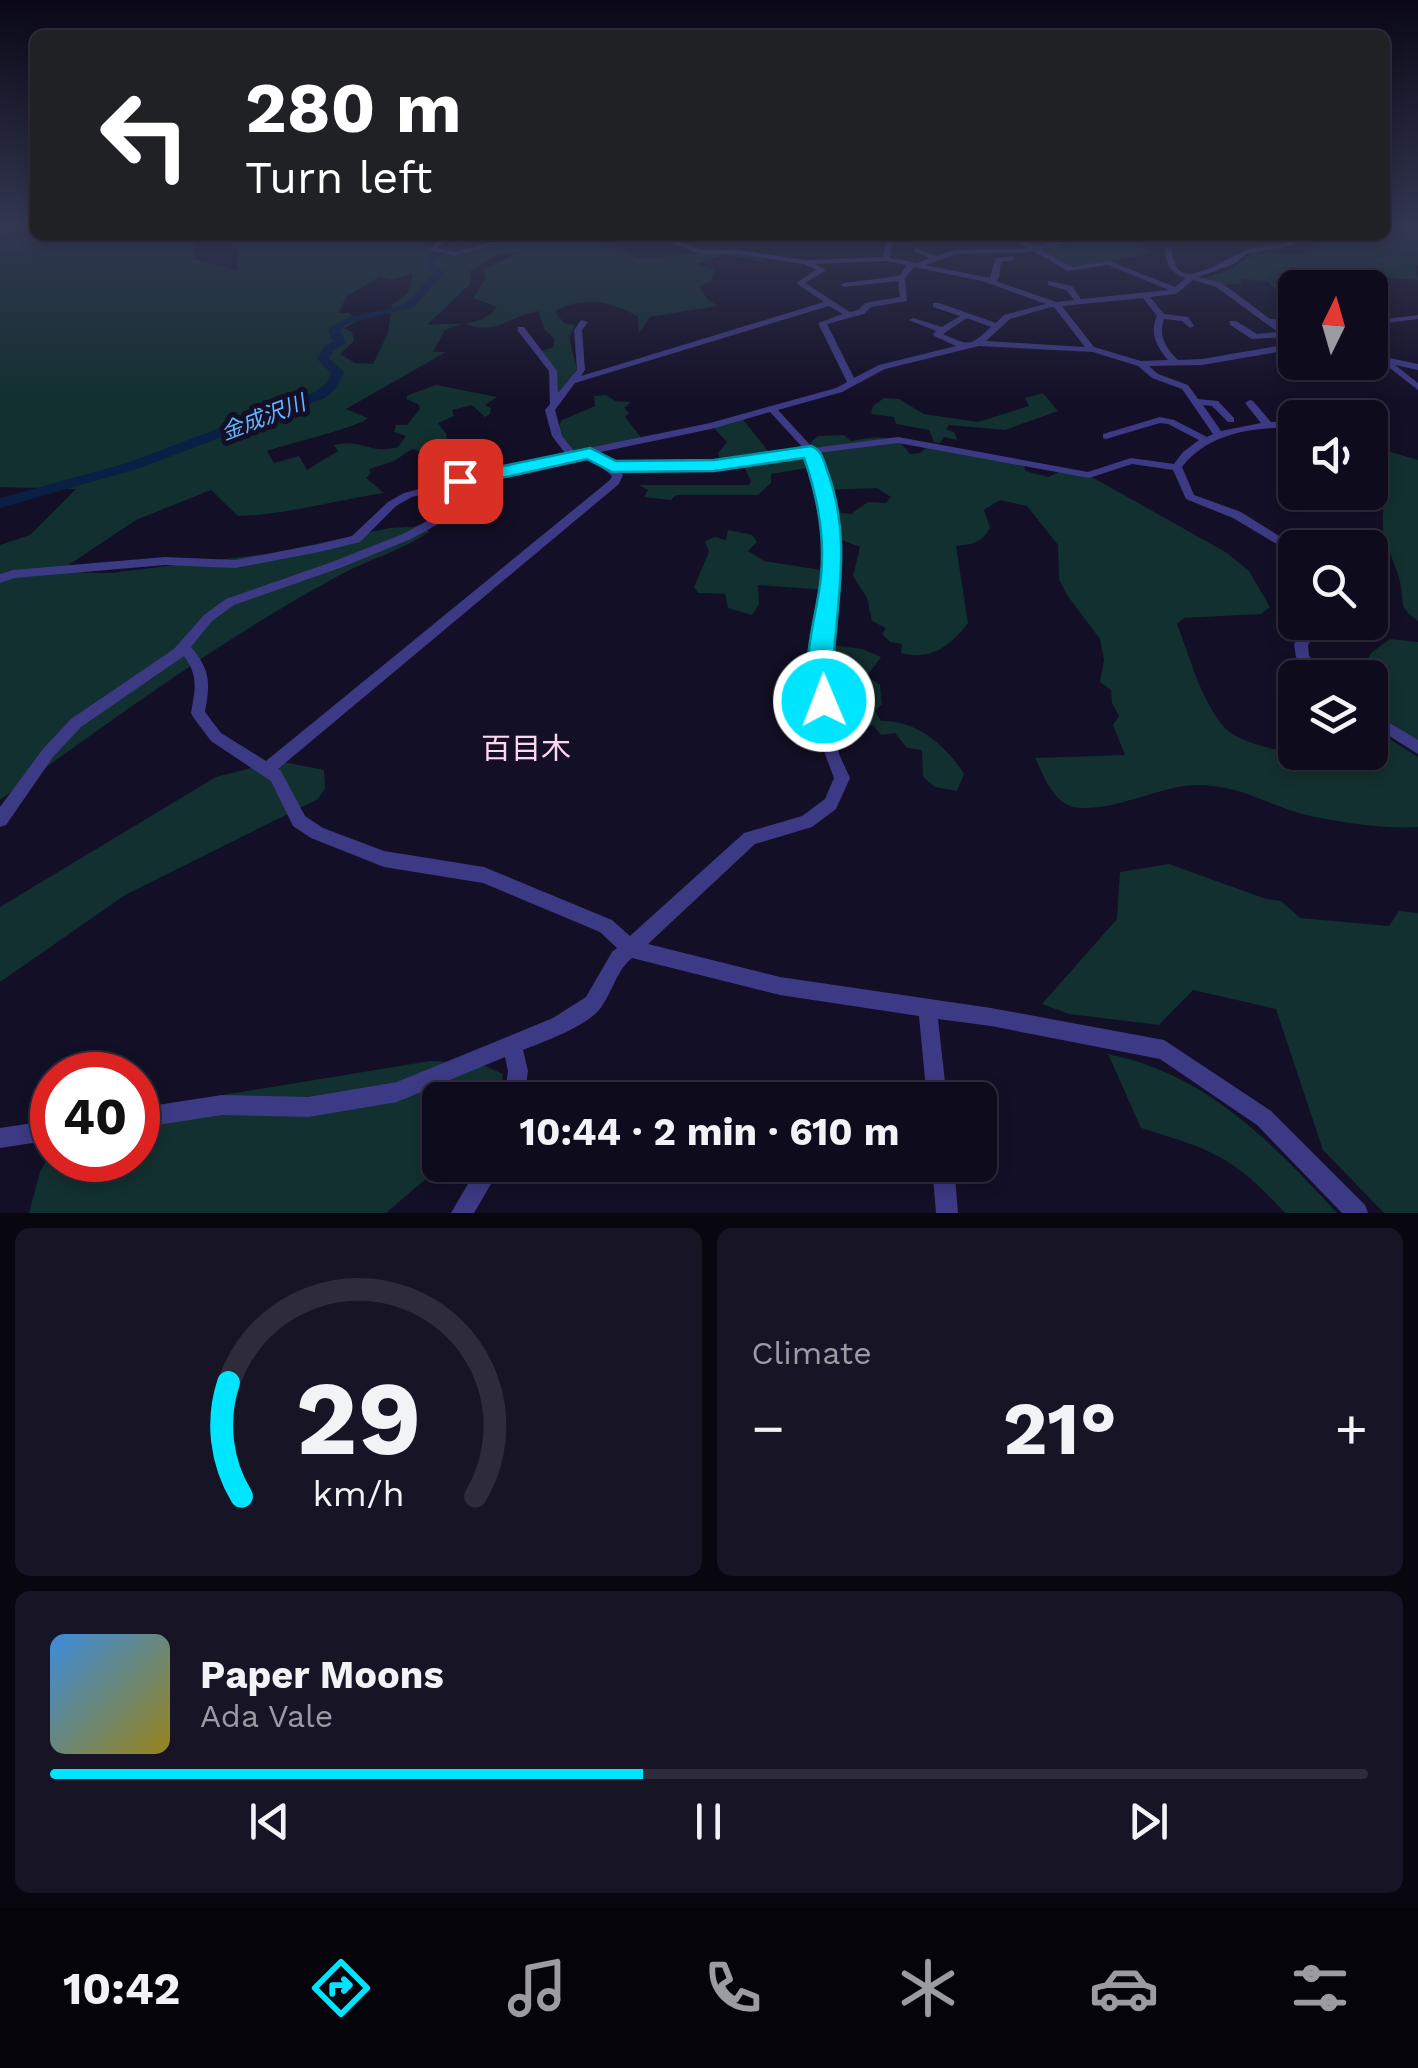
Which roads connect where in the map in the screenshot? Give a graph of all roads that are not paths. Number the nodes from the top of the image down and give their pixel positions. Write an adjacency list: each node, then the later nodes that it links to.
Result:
1 (805, 287): 11 (street)
2 (902, 287): 15 (street)
3 (1007, 287): 12 (street)
4 (1064, 287): 10 (street)
5 (1168, 287): 8 (street)
6 (1180, 287): 8 (street)
7 (1221, 287): 19 (street)
8 (1176, 290): 9 (street)
9 (1145, 295): 10 (street); 16 (street)
10 (1079, 302): 12 (street)
11 (830, 303): 15 (street); 40 (street)
12 (1057, 304): 24 (street); 33 (street)
13 (936, 306): 14 (street)
14 (969, 314): 24 (street); 28 (street)
15 (849, 315): 41 (street)
16 (1160, 316): 25 (street); 35 (street)
17 (1418, 317): 21 (street)
18 (913, 320): 28 (street)
19 (1268, 320): 20 (street); 27 (street)
20 (1278, 320)
21 (1388, 321)
22 (584, 322): 40 (street)
23 (1234, 323): 29 (street)
24 (993, 326): 30 (street)
25 (1190, 326)
26 (521, 329): 46 (street)
27 (1278, 329)
28 (941, 330): 32 (street)
29 (1278, 335)
30 (979, 343): 32 (street); 33 (street)
31 (1278, 346): 36 (street)
32 (964, 347): 41 (street)
33 (1095, 351): 38 (street)
34 (1388, 361): 39 (street)
35 (1176, 363): 36 (street); 38 (street)
36 (1190, 363): 42 (street)
37 (1388, 363): 43 (street)
38 (1140, 364): 42 (street)
39 (1418, 367)
40 (570, 382): 46 (street)
41 (852, 384): 47 (street)
42 (1185, 386): 44 (street)
43 (1418, 387)
44 (1195, 402): 48 (street); 52 (street)
45 (1250, 403): 49 (street)
46 (554, 404): 55 (street)
47 (771, 408): 53 (street); 54 (street)
48 (1231, 420)
49 (1268, 424): 50 (street); 52 (street)
50 (1278, 424)
51 (1106, 436): 52 (street)
52 (1213, 438): 57 (street)
53 (811, 452): 56 (street); 57 (street); 66 (street)
54 (590, 453): 55 (street); 56 (street)
55 (573, 456): 58 (street)
56 (612, 466): 64 (street)
57 (1177, 468): 59 (street)
58 (500, 471): 60 (street); 61 (street)
59 (1278, 540)
60 (0, 579)
61 (184, 647): 64 (street); 65 (street)
62 (1388, 729): 63 (street)
63 (1418, 748)
64 (266, 770): 66 (street)
65 (0, 820)
66 (630, 948): 67 (street); 68 (street)
67 (928, 1008): 70 (street); 78 (street)
68 (512, 1044): 69 (street); 71 (street)
69 (516, 1082)
70 (934, 1082)
71 (160, 1115)
72 (30, 1133): 73 (street)
73 (0, 1138)
74 (480, 1182): 76 (street)
75 (944, 1182): 77 (street)
76 (462, 1213)
77 (947, 1213)
78 (1358, 1213)

